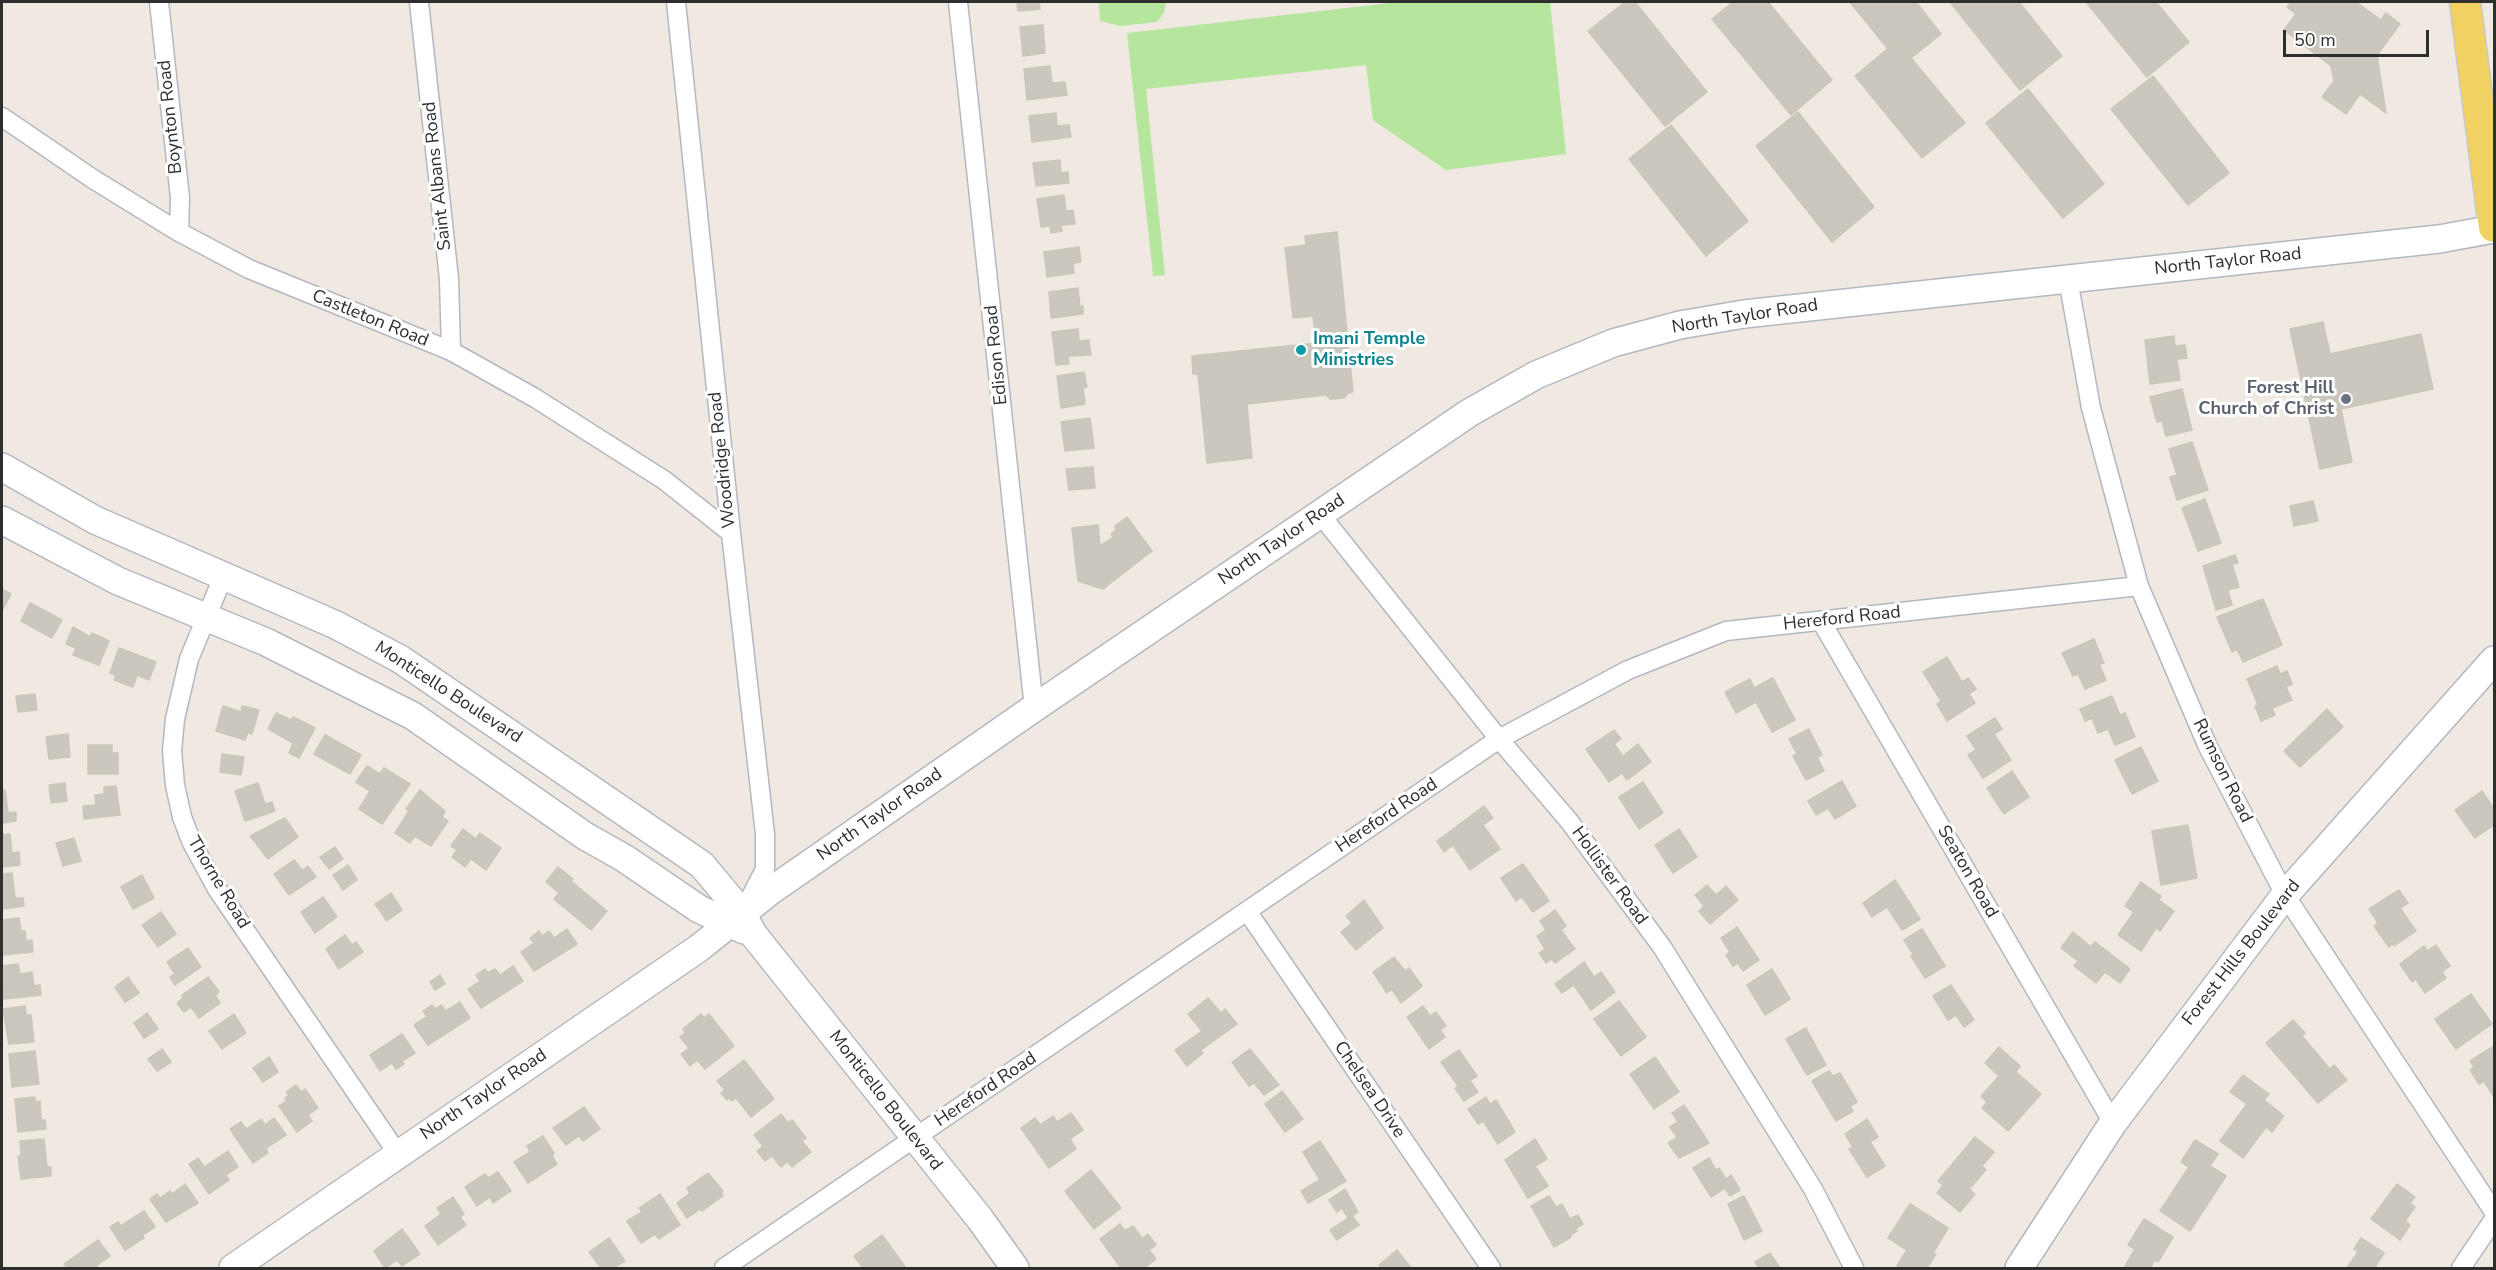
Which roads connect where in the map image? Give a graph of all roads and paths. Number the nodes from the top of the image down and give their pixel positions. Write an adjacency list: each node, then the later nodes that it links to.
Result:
1 (159, 2): 8 (street, Boynton Road)
2 (419, 2): 10 (street, Saint Albans Road)
3 (676, 2): 14 (street, Woodridge Road)
4 (958, 2): 20 (street, Edison Road)
5 (2465, 2): 7 (main road)
6 (2, 117): 8 (street, Castleton Road)
7 (2494, 228): 9 (street, North Taylor Road)
8 (179, 232): 10 (street, Castleton Road)
9 (2068, 279): 12 (street, North Taylor Road); 16 (street, Rumson Road)
10 (451, 351): 14 (street, Castleton Road)
11 (2, 467): 15 (street, Monticello Boulevard)
12 (1320, 514): 20 (street, North Taylor Road); 21 (street, Hollister Road)
13 (2, 520): 17 (street, Monticello Boulevard)
14 (731, 533): 24 (street, Woodridge Road)
15 (223, 577): 17 (street, Thorne Road); 24 (street, Monticello Boulevard)
16 (2139, 585): 18 (street, Hereford Road); 22 (street, Rumson Road)
17 (205, 618): 24 (street, Monticello Boulevard); 27 (street, Thorne Road)
18 (1821, 621): 21 (street, Hereford Road); 25 (street, Seaton Road)
19 (2494, 660): 22 (street, Forest Hills Boulevard)
20 (1034, 708): 24 (street, North Taylor Road)
21 (1499, 739): 23 (street, Hereford Road); 34 (street, Hollister Road)
22 (2285, 895): 25 (street, Forest Hills Boulevard); 28 (street, Rumson Road)
23 (1247, 911): 26 (street, Hereford Road); 33 (street, Chelsea Drive)
24 (741, 924): 26 (street, Monticello Boulevard); 27 (street, North Taylor Road)
25 (2113, 1123): 35 (street, Forest Hills Boulevard)
26 (914, 1138): 31 (street, Hereford Road); 32 (street, Monticello Boulevard)
27 (398, 1154): 30 (street, North Taylor Road)
28 (2494, 1212)
29 (2494, 1219): 36 (street)
30 (233, 1269)
31 (724, 1269)
32 (1015, 1269)
33 (1491, 1269)
34 (1854, 1269)
35 (2019, 1269)
36 (2461, 1269)

